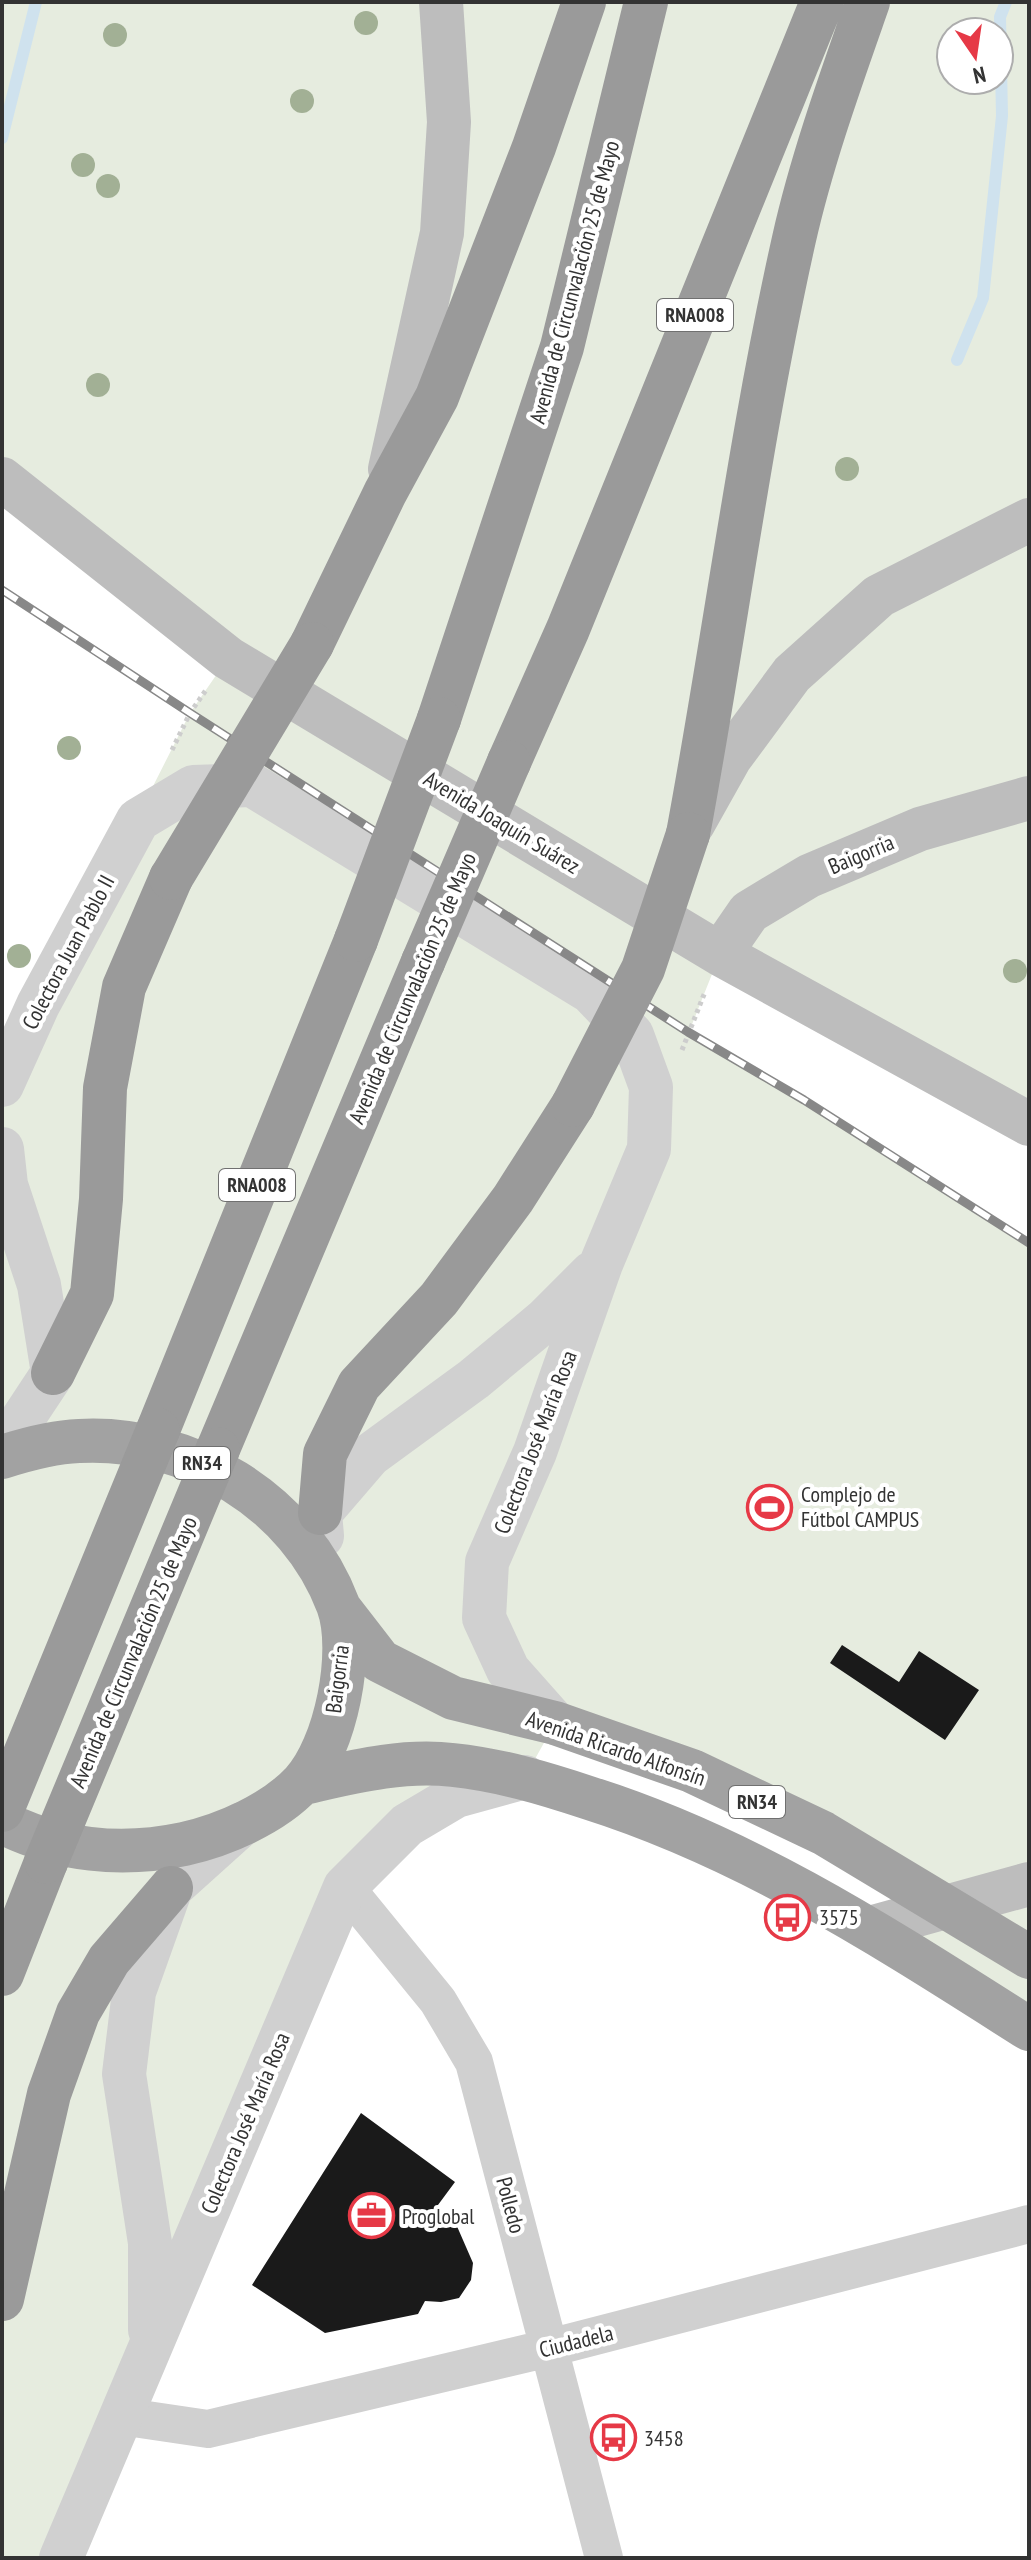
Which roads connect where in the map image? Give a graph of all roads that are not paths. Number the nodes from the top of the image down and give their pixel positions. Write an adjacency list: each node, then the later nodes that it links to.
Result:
1 (441, 2): 7 (main road)
2 (584, 2): 7 (highway)
3 (646, 2): 25 (highway, Avenida de Circunvalación 25 de Mayo / RNA008, bridge)
4 (822, 2): 34 (highway, Avenida de Circunvalación 25 de Mayo / RNA008, bridge)
5 (868, 2): 10 (highway)
6 (2, 479): 11 (main road, Avenida Joaquín Suárez)
7 (385, 493): 17 (highway, bridge)
8 (1029, 520): 10 (main road)
9 (1029, 798): 11 (main road, Baigorria)
10 (688, 834): 20 (highway, bridge)
11 (720, 954): 13 (main road, Avenida Joaquín Suárez)
12 (2, 1085): 15 (street, Colectora Juan Pablo II)
13 (1029, 1124)
14 (2, 1149): 17 (street)
15 (649, 1149): 16 (street, Colectora José María Rosa)
16 (601, 1264): 20 (street); 22 (street, Colectora José María Rosa)
17 (53, 1373): 18 (street)
18 (2, 1450)
19 (2, 1457): 21 (highway, Baigorria / RN34)
20 (320, 1513): 21 (street)
21 (332, 1591): 22 (highway, Avenida Ricardo Alfonsín / RN34); 24 (highway, Baigorria)
22 (555, 1723): 31 (highway, Avenida Ricardo Alfonsín / RN34)
23 (525, 1777): 24 (highway, RN34); 29 (street, Colectora José María Rosa); 32 (highway, RN34)
24 (303, 1783): 27 (highway, Baigorria / RN34)
25 (2, 1810)
26 (2, 1822): 27 (highway, Baigorria / RN34)
27 (243, 1823): 30 (street)
28 (1029, 1884): 31 (main road)
29 (345, 1887): 38 (street, Colectora José María Rosa); 39 (street, Polledo)
30 (171, 1888): 37 (highway); 38 (street)
31 (947, 1908): 32 (main road); 33 (highway, Avenida Ricardo Alfonsín / RN34)
32 (870, 1928): 35 (highway, RN34)
33 (1029, 1957)
34 (2, 1974)
35 (1029, 2029)
36 (1029, 2224): 39 (street, Ciudadela)
37 (2, 2299)
38 (150, 2348): 40 (street, Colectora José María Rosa)
39 (549, 2348): 40 (street, Ciudadela); 42 (street, Polledo)
40 (120, 2416): 41 (street, Colectora José María Rosa)
41 (61, 2558)
42 (604, 2558)

